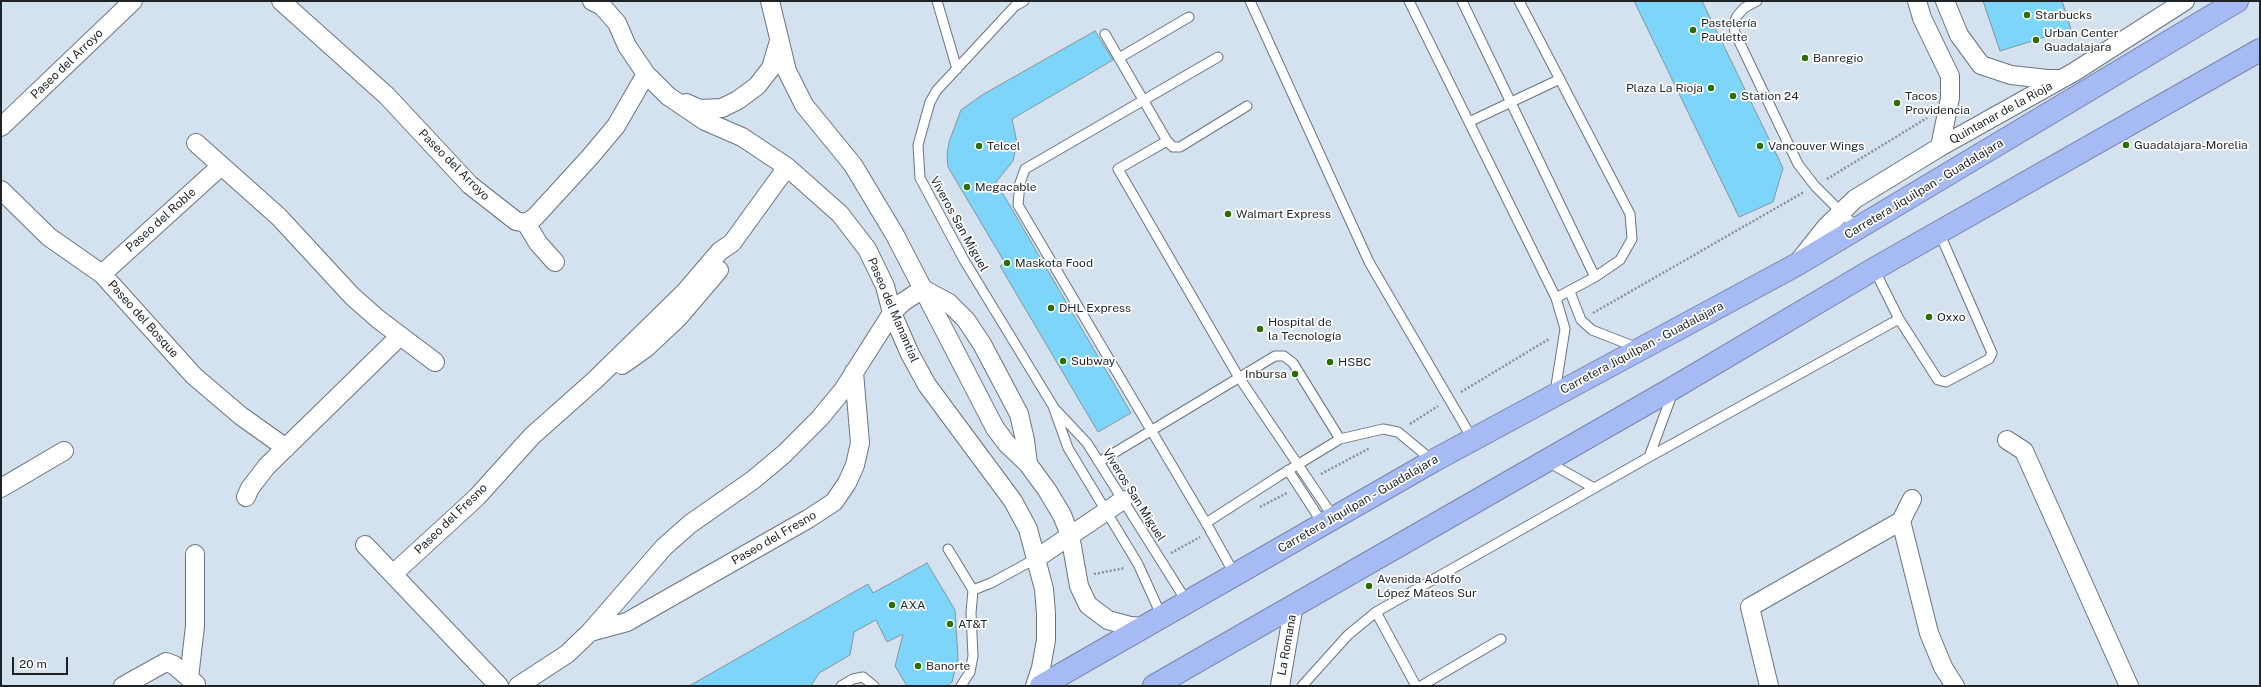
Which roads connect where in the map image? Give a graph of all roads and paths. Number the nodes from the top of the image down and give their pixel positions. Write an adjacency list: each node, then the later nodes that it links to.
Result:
1 (133, 1): 31 (street, Paseo del Arroyo)
2 (281, 1): 39 (street, Paseo del Arroyo)
3 (592, 1): 23 (street, Paseo del Manantial)
4 (770, 1): 18 (street)
5 (937, 1): 22 (lane)
6 (1024, 1): 22 (lane, Víveros San Miguel)
7 (1250, 1): 62 (lane)
8 (1409, 1): 30 (lane)
9 (1462, 1): 28 (lane)
10 (1519, 1): 25 (lane)
11 (1757, 1): 38 (lane)
12 (1917, 1): 34 (street, Quintanar de la Rioja)
13 (1945, 1): 24 (street, Quintanar de la Rioja)
14 (2185, 1): 24 (street, Quintanar de la Rioja)
15 (2237, 1): 40 (highway, Carretera Jiquilpan - Guadalajara)
16 (1189, 17): 21 (lane)
17 (1105, 34): 21 (lane)
18 (780, 39): 26 (street); 47 (street)
19 (2260, 50): 41 (highway)
20 (1218, 57): 27 (lane)
21 (1119, 58): 27 (lane)
22 (956, 69): 59 (lane, Víveros San Miguel)
23 (646, 74): 26 (street, Paseo del Manantial); 39 (street)
24 (2062, 78): 34 (street, Quintanar de la Rioja)
25 (1560, 79): 28 (lane); 46 (lane)
26 (668, 96): 36 (street, Paseo del Manantial)
27 (1143, 100): 32 (lane); 60 (lane)
28 (1511, 103): 30 (lane); 46 (lane)
29 (1247, 106): 32 (lane)
30 (1469, 122): 49 (lane)
31 (1, 127)
32 (1166, 141): 56 (lane)
33 (196, 143): 35 (street)
34 (1940, 147): 38 (street, Quintanar de la Rioja)
35 (221, 166): 45 (street, Paseo del Roble); 52 (street)
36 (787, 167): 50 (street, Paseo del Manantial); 88 (street, Paseo del Fresno)
37 (1, 190): 45 (street, Paseo del Bosque)
38 (1840, 212): 40 (lane); 43 (street, Quintanar de la Rioja)
39 (526, 223): 42 (street)
40 (1858, 229): 43 (highway, Carretera Jiquilpan - Guadalajara)
41 (1939, 232): 44 (highway); 51 (lane)
42 (555, 262)
43 (1796, 265): 53 (highway, Carretera Jiquilpan - Guadalajara)
44 (1874, 269): 51 (lane); 57 (highway)
45 (102, 274): 64 (street, Paseo del Bosque)
46 (1595, 277): 48 (lane)
47 (923, 289): 50 (street, Paseo del Fresno); 70 (street); 70 (street)
48 (1570, 292): 49 (lane); 53 (lane)
49 (1556, 298): 58 (lane)
50 (892, 313): 55 (street, Paseo del Fresno); 86 (street, Paseo del Manantial)
51 (1899, 319): 66 (lane)
52 (399, 337): 54 (street); 64 (street)
53 (1639, 349): 58 (highway, Carretera Jiquilpan - Guadalajara)
54 (434, 362)
55 (854, 372): 96 (street, Paseo del Fresno); 96 (street, Paseo del Fresno)
56 (1238, 376): 60 (lane); 61 (lane); 71 (lane)
57 (1675, 387): 66 (lane); 68 (highway)
58 (1555, 394): 62 (highway, Carretera Jiquilpan - Guadalajara)
59 (1053, 406): 69 (lane, Víveros San Miguel); 78 (lane, Víveros San Miguel)
60 (1151, 429): 69 (lane); 81 (lane)
61 (1340, 440): 67 (lane); 71 (lane)
62 (1473, 440): 67 (highway, Carretera Jiquilpan - Guadalajara)
63 (2007, 440): 114 (street)
64 (286, 448): 75 (street)
65 (64, 451): 73 (street)
66 (1649, 457): 74 (lane)
67 (1433, 461): 79 (highway, Carretera Jiquilpan - Guadalajara)
68 (1546, 461): 74 (lane); 93 (highway)
69 (1099, 462): 77 (lane, Víveros San Miguel)
70 (1028, 464): 82 (street)
71 (1298, 464): 72 (lane); 79 (lane)
72 (1288, 470): 79 (lane); 81 (lane)
73 (1, 488)
74 (1594, 488): 94 (lane)
75 (246, 496)
76 (1912, 499): 80 (street)
77 (1123, 500): 78 (street); 92 (lane, Víveros San Miguel)
78 (1105, 511): 82 (street); 87 (lane, Víveros San Miguel)
79 (1328, 521): 89 (highway, Carretera Jiquilpan - Guadalajara)
80 (1901, 521): 112 (street); 113 (street)
81 (1206, 523): 89 (lane)
82 (1070, 535): 86 (street); 90 (street)
83 (365, 545): 88 (street)
84 (948, 549): 91 (lane)
85 (195, 554): 98 (street)
86 (1037, 558): 91 (lane); 105 (street, Paseo del Manantial)
87 (1138, 564): 90 (path); 95 (lane, Víveros San Miguel)
88 (393, 574): 100 (street)
89 (1235, 575): 92 (highway, Carretera Jiquilpan - Guadalajara)
90 (1077, 578): 95 (street)
91 (974, 590): 104 (lane)
92 (1188, 602): 95 (highway, Carretera Jiquilpan - Guadalajara)
93 (1294, 604): 107 (highway); 108 (street, La Romana)
94 (1376, 612): 109 (lane); 110 (lane)
95 (1153, 622): 106 (highway, Carretera Jiquilpan - Guadalajara)
96 (590, 632): 101 (street, Paseo del Fresno)
97 (1501, 639): 111 (lane)
98 (194, 682): 99 (street)
99 (123, 686)
100 (499, 686)
101 (518, 686)
102 (841, 686): 103 (lane)
103 (874, 686)
104 (961, 686)
105 (1035, 686)
106 (1041, 686)
107 (1154, 686)
108 (1280, 686)
109 (1302, 686)
110 (1416, 686)
111 (1421, 686)
112 (1769, 686)
113 (1955, 686)
114 (2128, 686)

